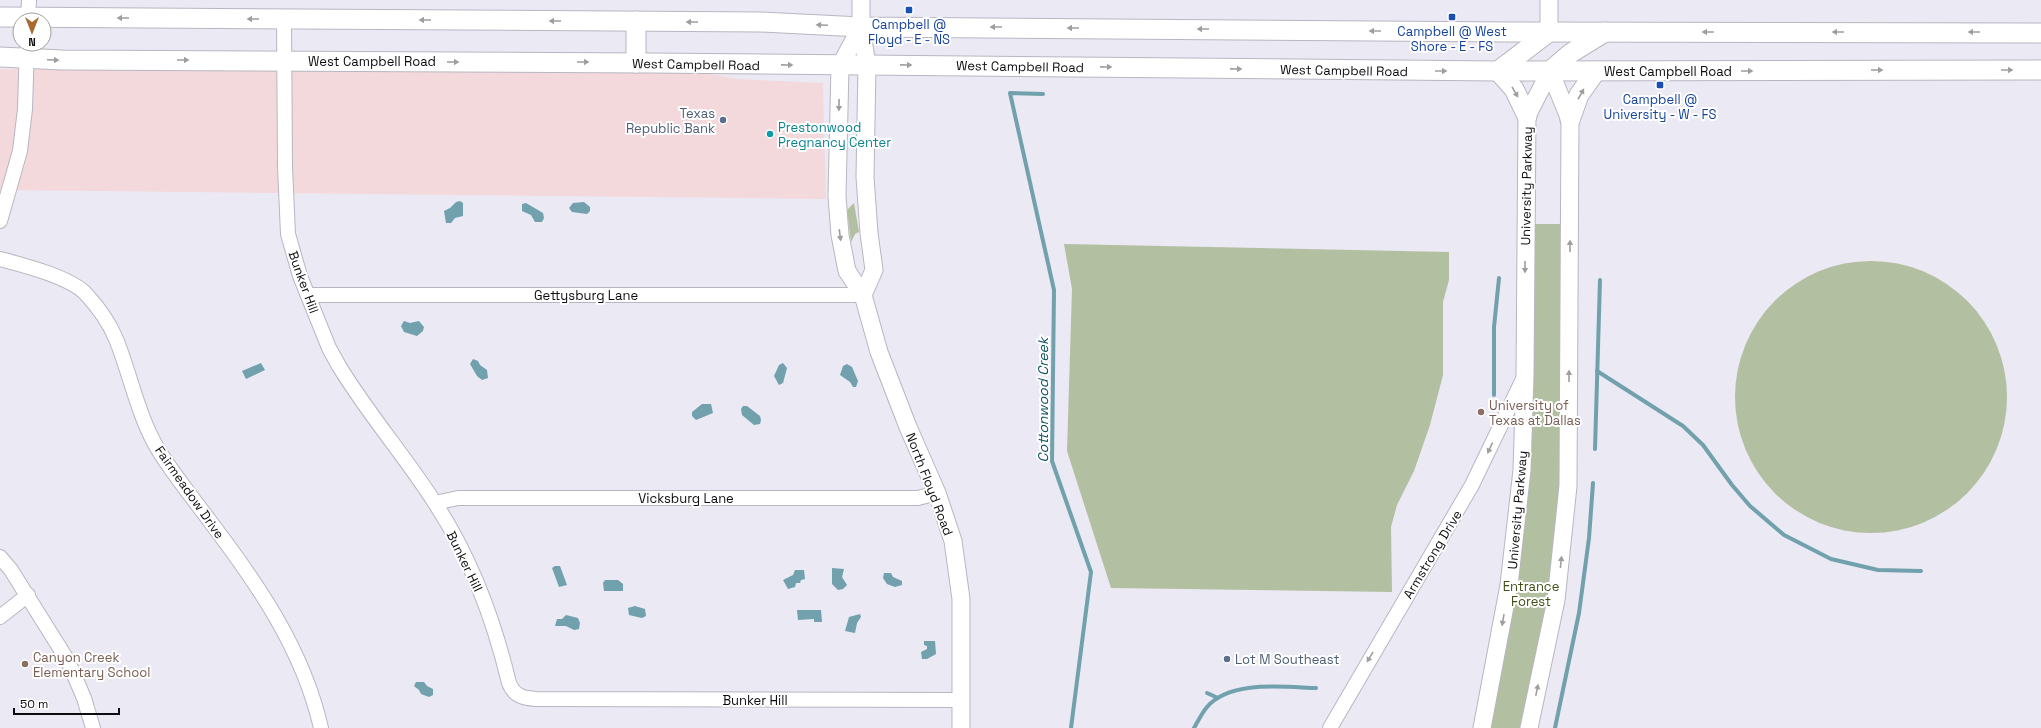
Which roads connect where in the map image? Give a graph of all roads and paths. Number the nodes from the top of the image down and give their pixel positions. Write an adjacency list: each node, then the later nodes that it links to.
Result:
1 (861, 0): 8 (street, North Floyd Road)
2 (1549, 0): 11 (street)
3 (52, 13): 6 (main road, one-way to 3)
4 (12, 15): 5 (main road)
5 (0, 17)
6 (284, 19): 7 (main road, one-way to 6); 19 (street, Bunker Hill)
7 (636, 22): 8 (main road, one-way to 7); 20 (main road)
8 (861, 27): 10 (main road, one-way to 8); 21 (street, North Floyd Road); 22 (street, North Floyd Road)
9 (1607, 31): 11 (main road); 12 (main road, one-way to 9); 17 (main road)
10 (1512, 32): 11 (main road); 13 (main road)
11 (1549, 32): 13 (main road); 17 (main road)
12 (2041, 33)
13 (1528, 47): 24 (main road); 25 (main road)
14 (22, 52): 18 (main road, West Campbell Road)
15 (27, 52): 29 (street)
16 (52, 52): 19 (main road, West Campbell Road, one-way to 19)
17 (1571, 52): 25 (main road); 26 (main road)
18 (0, 57)
19 (284, 61): 20 (main road, West Campbell Road, one-way to 20); 32 (street, Bunker Hill)
20 (636, 63): 22 (main road, West Campbell Road, one-way to 22)
21 (867, 65): 22 (main road, West Campbell Road); 24 (main road, West Campbell Road, one-way to 24); 31 (street, North Floyd Road)
22 (840, 66): 31 (street, North Floyd Road, one-way to 31)
23 (2041, 70): 26 (main road, West Campbell Road, one-way to 23)
24 (1498, 71): 25 (main road, West Campbell Road); 27 (main road, one-way to 27)
25 (1550, 71): 26 (main road, West Campbell Road); 27 (street, University Parkway); 28 (street)
26 (1596, 71): 28 (main road, one-way to 26)
27 (1527, 116): 33 (street, University Parkway, one-way to 33)
28 (1570, 120): 45 (street, one-way to 28)
29 (0, 221)
30 (0, 258): 41 (street, Fairmeadow Drive)
31 (863, 295): 32 (street, Gettysburg Lane); 34 (street, North Floyd Road)
32 (308, 296): 35 (street, Bunker Hill)
33 (1525, 375): 43 (street, Armstrong Drive, one-way to 43); 44 (street, University Parkway, one-way to 44)
34 (937, 493): 35 (street, Vicksburg Lane); 39 (street, North Floyd Road)
35 (435, 503): 39 (street, Bunker Hill)
36 (0, 557): 37 (street)
37 (28, 595): 38 (street); 40 (street)
38 (0, 617)
39 (961, 700): 42 (street, North Floyd Road)
40 (93, 728)
41 (321, 728)
42 (961, 728)
43 (1330, 728)
44 (1482, 728)
45 (1529, 728)

